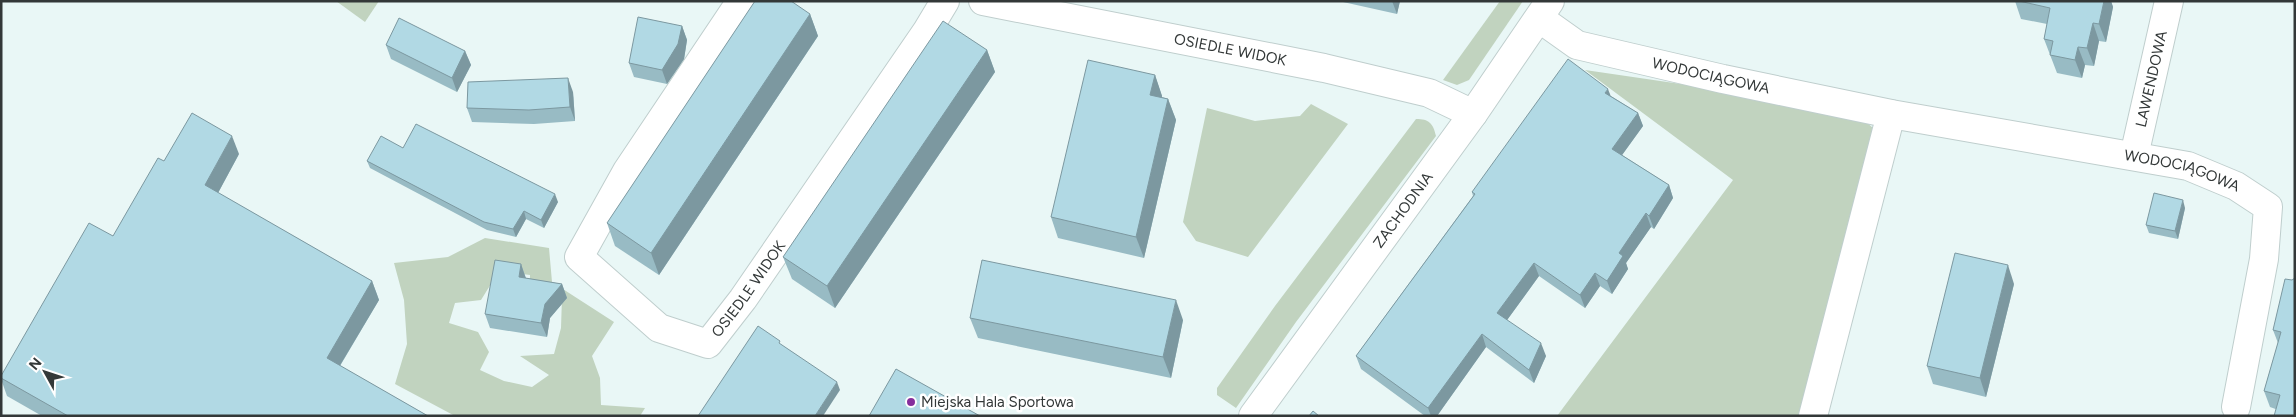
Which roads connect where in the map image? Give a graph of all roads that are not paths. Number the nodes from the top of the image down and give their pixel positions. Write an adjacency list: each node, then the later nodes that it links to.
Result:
1 (741, 1): 2 (street, OSIEDLE WIDOK)
2 (945, 1)
3 (983, 1): 6 (street, OSIEDLE WIDOK)
4 (2169, 1): 8 (street, LAWENDOWA)
5 (1545, 10): 6 (street, ZACHODNIA); 7 (street, WODOCIĄGOWA)
6 (1473, 114): 10 (street, ZACHODNIA)
7 (1891, 114): 8 (street, WODOCIĄGOWA); 11 (street)
8 (2134, 156): 9 (street, WODOCIĄGOWA)
9 (2236, 408)
10 (1253, 416)
11 (1813, 416)

